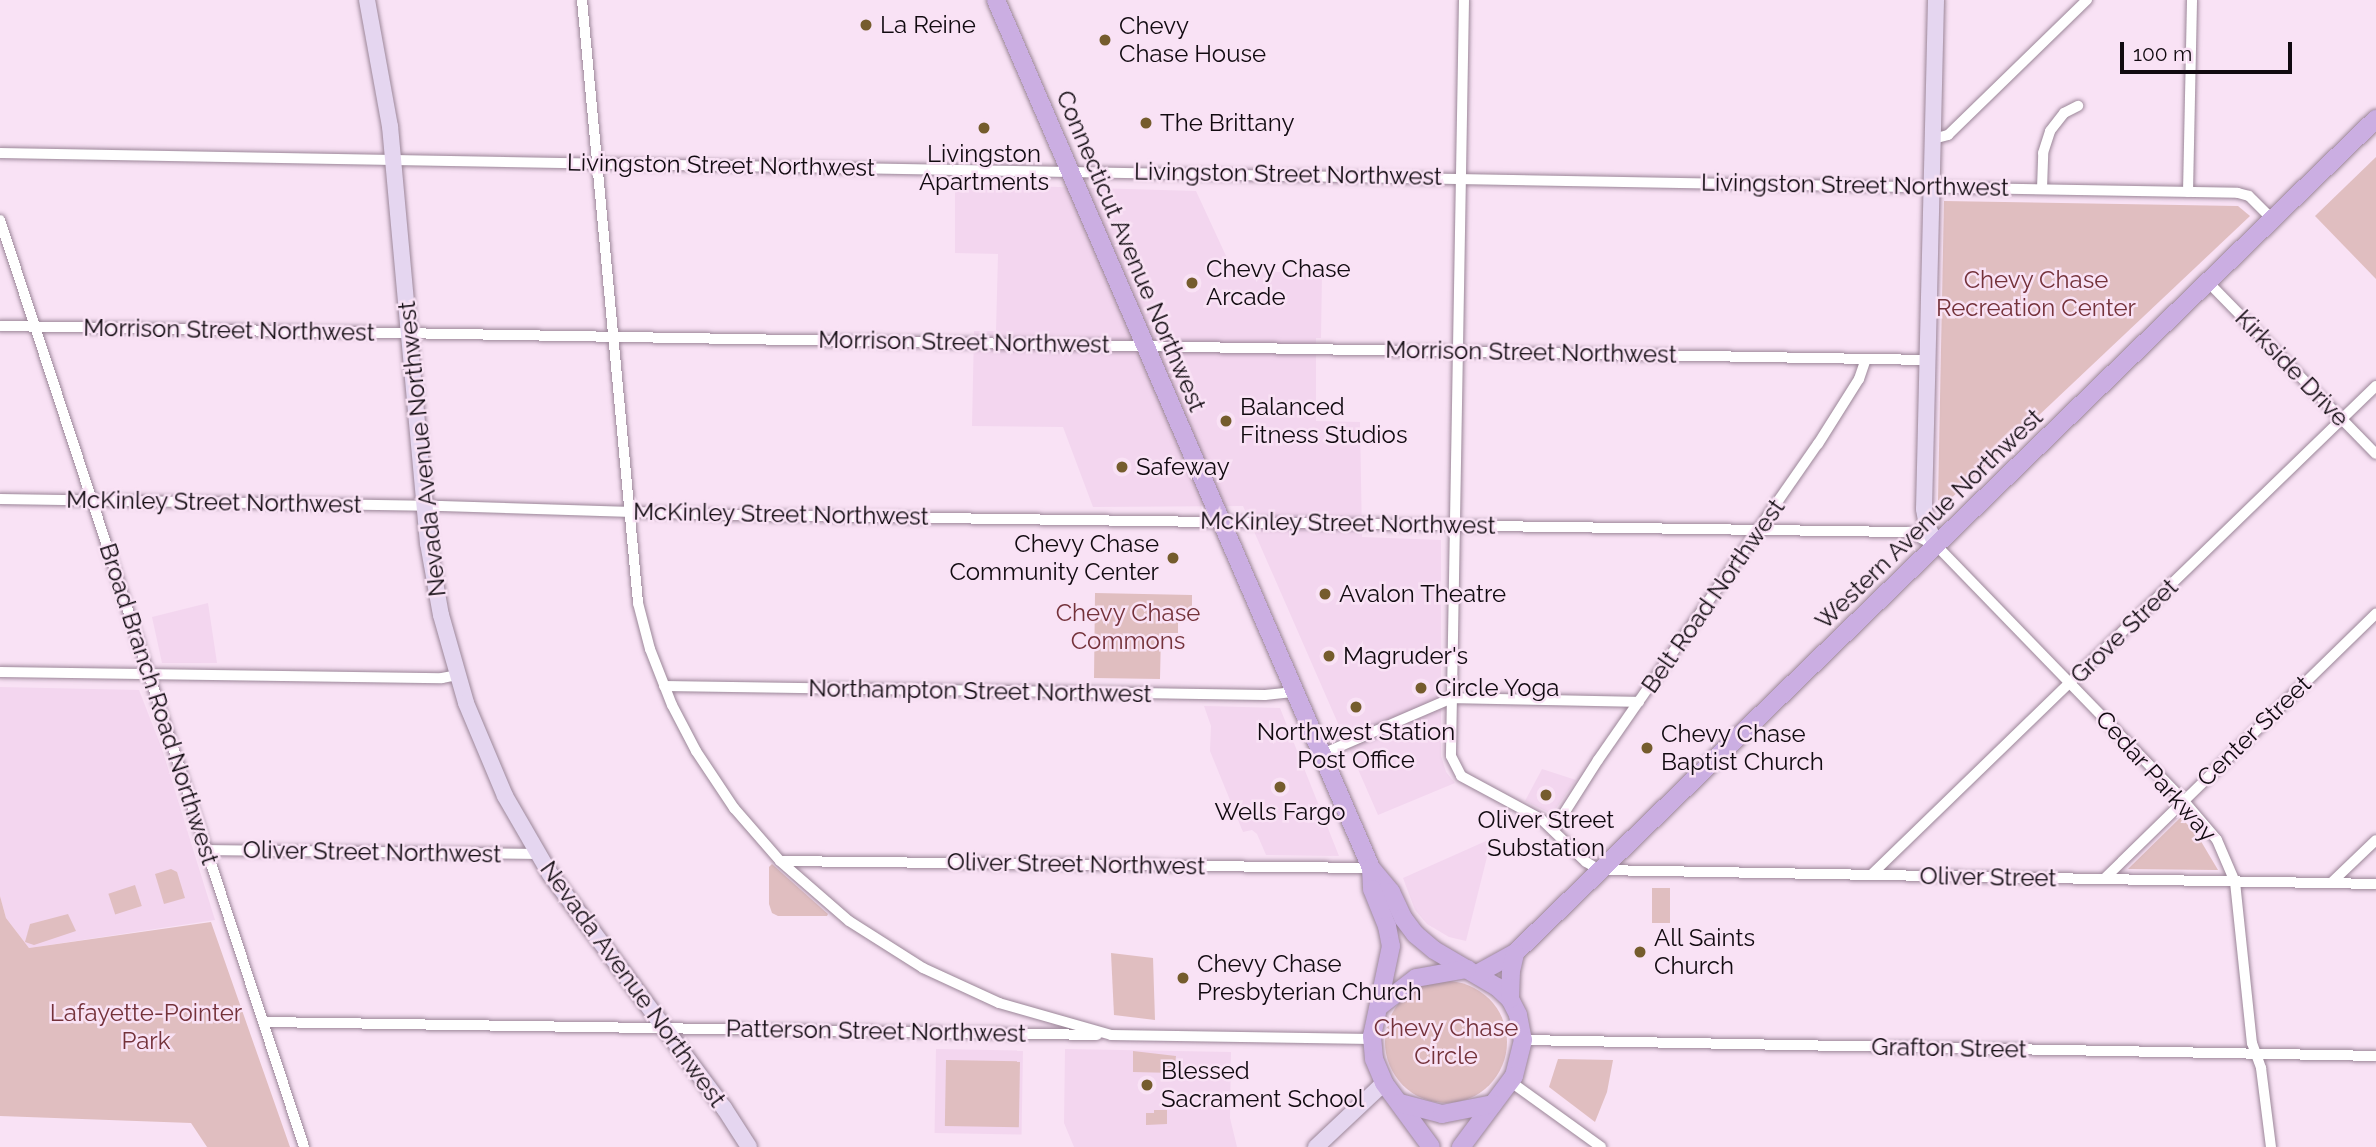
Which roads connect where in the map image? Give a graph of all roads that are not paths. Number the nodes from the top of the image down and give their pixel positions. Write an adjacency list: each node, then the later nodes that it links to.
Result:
1 (367, 0): 12 (street, Nevada Avenue Northwest)
2 (582, 0): 13 (street)
3 (996, 0): 14 (main road, Connecticut Avenue Northwest)
4 (1464, 0): 15 (street)
5 (1936, 0): 10 (street)
6 (2087, 0): 10 (street)
7 (2192, 0): 18 (street)
8 (2078, 106): 17 (street)
9 (2376, 119): 19 (main road, Western Avenue Northwest)
10 (1933, 139): 16 (street)
11 (0, 153): 12 (street, Livingston Street Northwest)
12 (393, 159): 13 (street, Livingston Street Northwest); 24 (street, Nevada Avenue Northwest)
13 (596, 163): 14 (street, Livingston Street Northwest); 25 (street)
14 (1070, 171): 15 (street, Livingston Street Northwest); 26 (main road, Connecticut Avenue Northwest)
15 (1461, 177): 16 (street, Livingston Street Northwest); 27 (street)
16 (1932, 187): 17 (street, Livingston Street Northwest); 29 (street)
17 (2042, 189): 18 (street, Livingston Street Northwest)
18 (2188, 192): 19 (street, Livingston Street Northwest)
19 (2272, 219): 21 (main road, Western Avenue Northwest)
20 (0, 220): 23 (street, Broad Branch Road Northwest)
21 (2208, 282): 31 (street, Kirkside Drive); 40 (main road, Western Avenue Northwest)
22 (0, 326): 23 (street, Morrison Street Northwest)
23 (35, 327): 24 (street, Morrison Street Northwest); 34 (street, Broad Branch Road Northwest)
24 (409, 333): 25 (street, Morrison Street Northwest); 35 (street, Nevada Avenue Northwest)
25 (612, 336): 26 (street, Morrison Street Northwest); 36 (street)
26 (1145, 345): 27 (street, Morrison Street Northwest); 37 (main road, Connecticut Avenue Northwest)
27 (1458, 351): 28 (street, Morrison Street Northwest); 38 (street)
28 (1866, 359): 29 (street, Morrison Street Northwest); 39 (street, Belt Road Northwest)
29 (1928, 360): 40 (street)
30 (2376, 386): 31 (street, Grove Street)
31 (2342, 420): 32 (street, Kirkside Drive); 45 (street, Grove Street)
32 (2376, 454)
33 (0, 499): 34 (street, McKinley Street Northwest)
34 (92, 500): 35 (street, McKinley Street Northwest); 43 (street, Broad Branch Road Northwest)
35 (424, 505): 36 (street, McKinley Street Northwest); 44 (street, Nevada Avenue Northwest)
36 (627, 512): 37 (street, McKinley Street Northwest); 46 (street)
37 (1222, 522): 38 (street, McKinley Street Northwest); 47 (main road, Connecticut Avenue Northwest)
38 (1455, 525): 39 (street, McKinley Street Northwest); 48 (street)
39 (1761, 528): 40 (street, McKinley Street Northwest); 49 (street, Belt Road Northwest)
40 (1937, 546): 45 (street, Cedar Parkway); 58 (main road, Western Avenue Northwest)
41 (2376, 614): 51 (street, Center Street)
42 (0, 672): 43 (street)
43 (149, 674): 44 (street); 54 (street, Broad Branch Road Northwest)
44 (457, 675): 55 (street, Nevada Avenue Northwest)
45 (2069, 683): 51 (street, Cedar Parkway); 59 (street, Grove Street)
46 (664, 686): 47 (street, Northampton Street Northwest); 56 (street)
47 (1295, 692): 50 (main road, Connecticut Avenue Northwest)
48 (1452, 698): 49 (street); 50 (street); 52 (street)
49 (1639, 702): 52 (street, Belt Road Northwest)
50 (1322, 754): 57 (main road, Connecticut Avenue Northwest)
51 (2183, 800): 60 (street, Center Street); 61 (street, Cedar Parkway)
52 (1554, 829): 58 (street)
53 (2376, 840): 62 (street)
54 (207, 850): 55 (street, Oliver Street Northwest); 69 (street, Broad Branch Road Northwest)
55 (537, 854): 70 (street, Nevada Avenue Northwest)
56 (780, 861): 57 (street, Oliver Street Northwest); 68 (street)
57 (1371, 868): 65 (main road, Connecticut Avenue Northwest); 67 (main road, Connecticut Avenue Northwest)
58 (1600, 870): 59 (street, Oliver Street); 64 (main road, Western Avenue Northwest)
59 (1871, 875): 60 (street, Oliver Street)
60 (2104, 879): 61 (street, Oliver Street)
61 (2235, 882): 62 (street, Oliver Street); 75 (street, Cedar Parkway)
62 (2331, 883): 63 (street, Oliver Street)
63 (2376, 884)
64 (1515, 953): 65 (main road, Western Avenue Northwest); 66 (main road)
65 (1472, 971): 66 (main road); 67 (main road)
66 (1510, 999): 74 (main road)
67 (1381, 1005): 73 (main road)
68 (1026, 1011): 71 (street); 72 (street)
69 (264, 1022): 70 (street, Patterson Street Northwest); 81 (street, Broad Branch Road Northwest)
70 (663, 1027): 71 (street, Patterson Street Northwest); 82 (street, Nevada Avenue Northwest)
71 (1026, 1033): 72 (street, Patterson Street Northwest)
72 (1111, 1035): 73 (street)
73 (1372, 1039): 78 (main road)
74 (1523, 1040): 75 (street, Grafton Street); 77 (main road)
75 (2256, 1054): 76 (street, Grafton Street); 87 (street, Cedar Parkway)
76 (2376, 1056)
77 (1511, 1082): 80 (main road); 86 (street)
78 (1384, 1083): 79 (main road); 83 (street)
79 (1400, 1103): 80 (main road); 84 (main road)
80 (1493, 1104): 85 (main road)
81 (304, 1147)
82 (749, 1147)
83 (1316, 1147)
84 (1431, 1147)
85 (1461, 1147)
86 (1601, 1147)
87 (2271, 1147)

